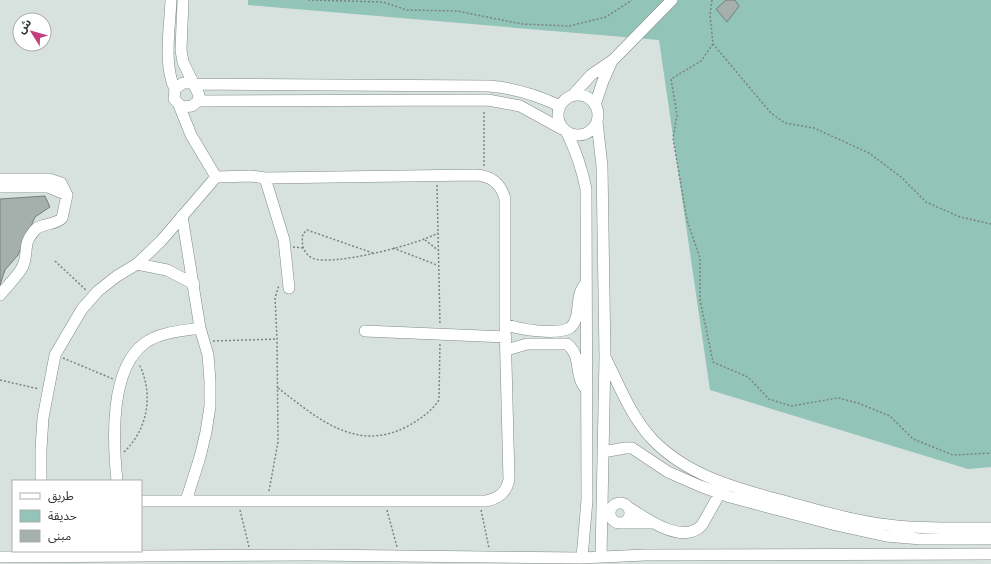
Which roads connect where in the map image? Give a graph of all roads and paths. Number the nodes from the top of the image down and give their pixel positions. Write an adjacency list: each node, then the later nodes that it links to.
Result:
1 (172, 0): 10 (street)
2 (183, 0): 9 (street)
3 (308, 0): 4 (path)
4 (632, 0)
5 (672, 0): 8 (street)
6 (712, 0): 7 (path)
7 (713, 44): 27 (path); 62 (path)
8 (613, 60): 11 (street); 14 (street)
9 (193, 83): 10 (street); 13 (street); 16 (street)
10 (174, 89): 15 (street)
11 (573, 95): 14 (street); 16 (street)
12 (484, 100): 13 (street); 18 (street); 20 (path)
13 (198, 101): 15 (street)
14 (596, 105): 17 (street)
15 (179, 106): 21 (street)
16 (560, 106): 18 (street)
17 (597, 122): 18 (street); 55 (street)
18 (564, 131): 36 (street)
19 (437, 175): 20 (street); 22 (street); 28 (path)
20 (484, 176): 41 (street)
21 (216, 177): 22 (street); 26 (street)
22 (265, 178): 38 (street)
23 (0, 179): 25 (street)
24 (0, 187): 25 (street)
25 (67, 195): 39 (street)
26 (182, 216): 34 (street); 37 (street)
27 (991, 224)
28 (438, 233): 29 (path); 31 (path)
29 (425, 240): 30 (path); 31 (path)
30 (392, 248): 32 (path); 35 (path)
31 (438, 251): 35 (path)
32 (373, 253): 32 (path)
33 (55, 261): 40 (path)
34 (137, 264): 37 (street); 40 (street)
35 (438, 265): 46 (path)
36 (587, 283): 44 (street); 59 (street)
37 (194, 284): 42 (street)
38 (284, 286): 48 (path)
39 (0, 295)
40 (93, 297): 54 (street)
41 (505, 324): 43 (street); 47 (street)
42 (200, 328): 49 (street); 53 (street)
43 (526, 329): 44 (street); 51 (street)
44 (554, 330): 50 (street)
45 (365, 331): 46 (street)
46 (440, 334): 47 (street); 58 (path)
47 (506, 337): 52 (street)
48 (277, 339): 49 (path); 58 (path)
49 (205, 341): 69 (street)
50 (556, 343): 51 (street); 59 (street)
51 (527, 344): 52 (street)
52 (506, 350): 73 (street)
53 (133, 354): 57 (street); 63 (path)
54 (55, 355): 57 (path); 60 (street)
55 (605, 357): 61 (street); 66 (street)
56 (0, 380): 60 (path)
57 (120, 382): 63 (street)
58 (278, 388): 71 (path)
59 (587, 390): 76 (street)
60 (47, 391): 64 (street)
61 (603, 452): 66 (street); 74 (street)
62 (991, 453)
63 (116, 460): 65 (street)
64 (42, 480)
65 (117, 480)
66 (709, 484): 67 (street); 79 (street)
67 (720, 493): 78 (street); 79 (street)
68 (142, 501): 69 (street)
69 (186, 501): 70 (street)
70 (238, 501): 71 (street); 84 (path)
71 (267, 501): 72 (street)
72 (384, 501): 73 (street); 85 (path)
73 (479, 501): 86 (path)
74 (602, 507): 76 (street); 82 (street)
75 (628, 507): 77 (street); 77 (street); 78 (street)
76 (587, 510): 80 (street)
77 (623, 523): 78 (street)
78 (653, 523)
79 (859, 525): 81 (street); 83 (street)
80 (586, 527): 82 (street); 90 (street)
81 (991, 528)
82 (601, 529): 89 (street)
83 (991, 539)
84 (250, 548)
85 (397, 548)
86 (489, 548)
87 (991, 554): 93 (street)
88 (0, 557): 91 (street)
89 (601, 557): 90 (street); 92 (street)
90 (582, 558): 91 (street)
91 (311, 560)
92 (645, 560): 93 (street)
93 (871, 560)

